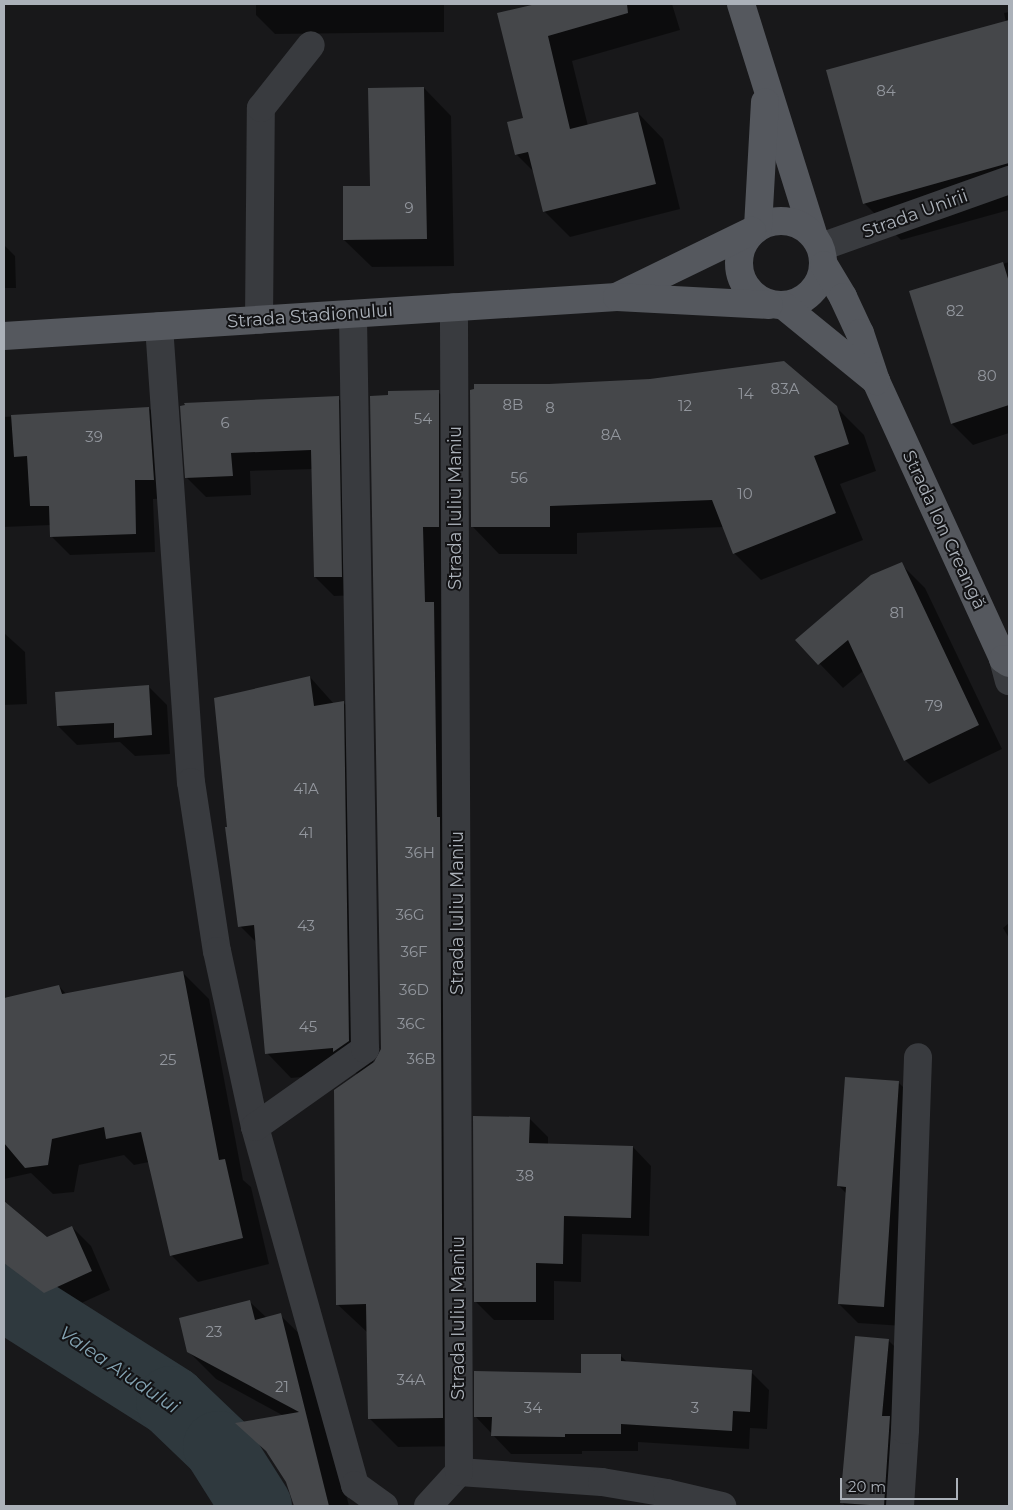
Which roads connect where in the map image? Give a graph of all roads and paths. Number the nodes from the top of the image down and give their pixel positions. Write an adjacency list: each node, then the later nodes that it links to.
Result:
1 (742, 4): 3 (main road, Strada Ion Creangă)
2 (311, 45): 11 (street)
3 (766, 86): 5 (main road, Strada Ion Creangă); 6 (main road, Strada Ion Creangă)
4 (1009, 180): 6 (street, Strada Unirii)
5 (755, 229): 6 (main road); 7 (main road, Strada Stadionului); 8 (main road)
6 (819, 249): 8 (main road); 14 (main road, Strada Ion Creangă)
7 (617, 297): 8 (main road, Strada Stadionului); 9 (main road, Strada Stadionului)
8 (777, 305): 14 (main road, Strada Ion Creangă)
9 (454, 307): 10 (main road, Strada Stadionului); 18 (street, Strada Iuliu Maniu)
10 (353, 314): 11 (main road, Strada Stadionului); 17 (street)
11 (259, 320): 12 (main road, Strada Stadionului)
12 (159, 326): 13 (main road, Strada Stadionului); 17 (street)
13 (4, 336)
14 (876, 381): 15 (main road, Strada Ion Creangă)
15 (1007, 668)
16 (918, 1057): 22 (street)
17 (255, 1127): 19 (street)
18 (459, 1472): 20 (street); 21 (street)
19 (384, 1506)
20 (428, 1506)
21 (722, 1506)
22 (900, 1506)

